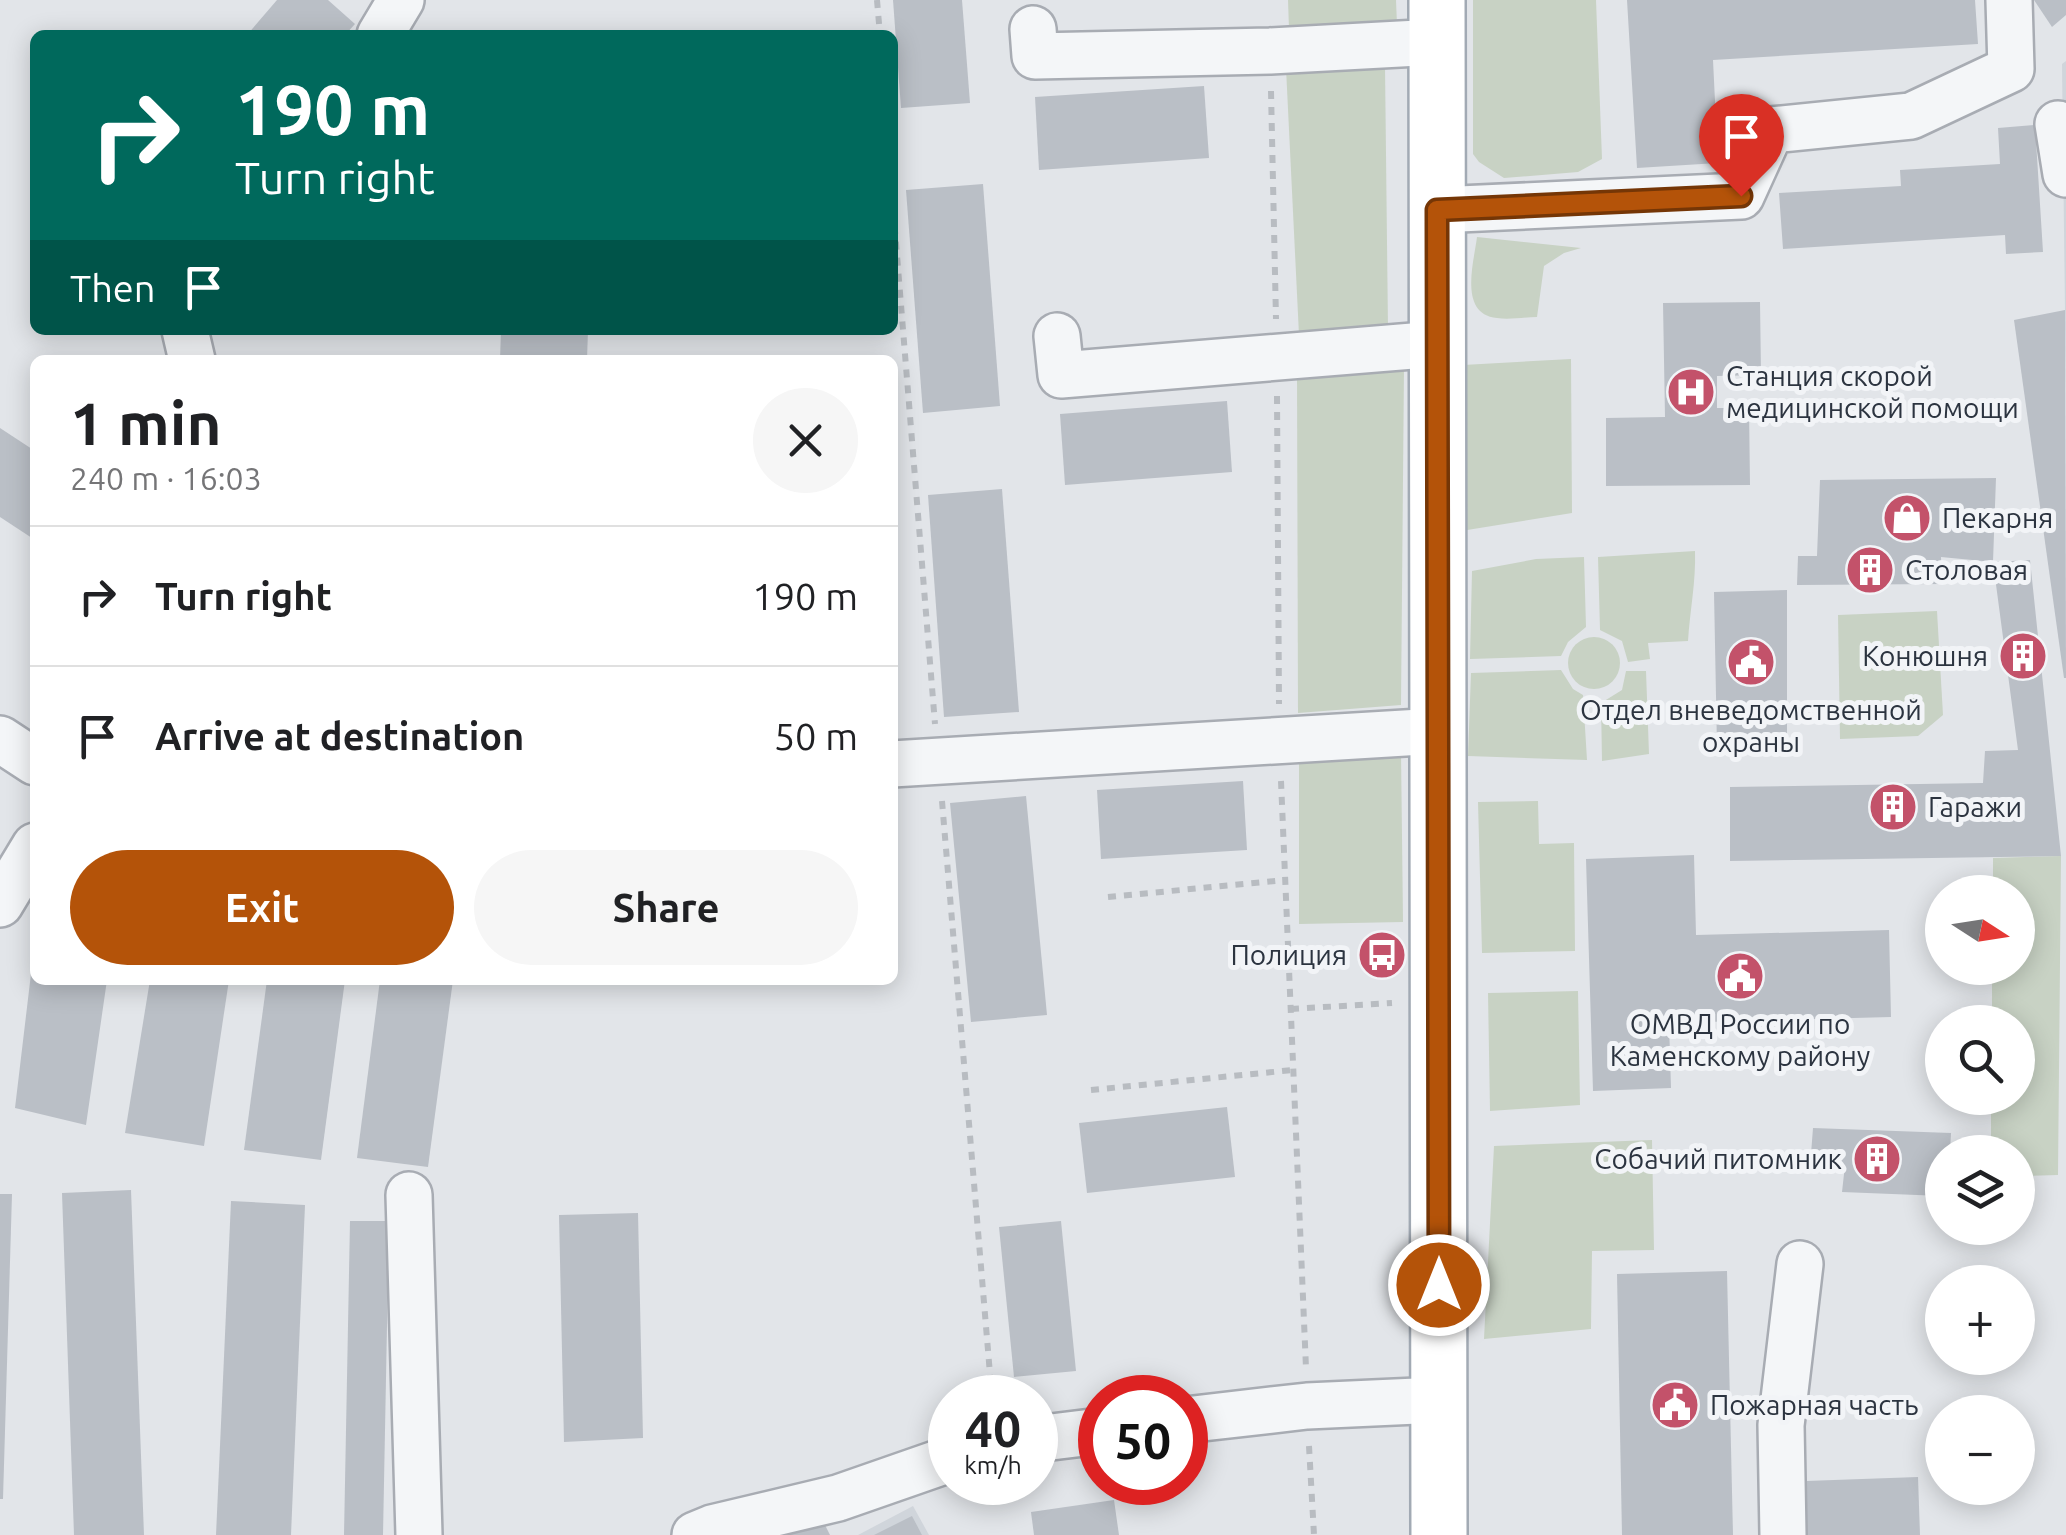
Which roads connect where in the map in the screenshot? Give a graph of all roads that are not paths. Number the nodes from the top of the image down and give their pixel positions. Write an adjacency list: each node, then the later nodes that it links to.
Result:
1 (401, 0): 5 (street)
2 (2009, 0): 8 (street)
3 (1437, 21): 4 (street); 8 (main road)
4 (1033, 29)
5 (383, 30)
6 (2058, 124): 7 (street)
7 (2066, 174)
8 (1437, 210): 10 (main road)
9 (1057, 336): 10 (street)
10 (1437, 344): 11 (main road)
11 (1438, 731): 14 (street); 19 (main road)
12 (0, 739): 13 (street)
13 (30, 759)
14 (898, 764)
15 (30, 854): 16 (street)
16 (0, 904)
17 (408, 1194): 22 (street)
18 (1800, 1264): 25 (street)
19 (1439, 1400): 20 (street); 24 (main road)
20 (1208, 1417)
21 (928, 1467): 23 (street)
22 (419, 1535)
23 (695, 1535)
24 (1439, 1535)
25 (1783, 1535)

